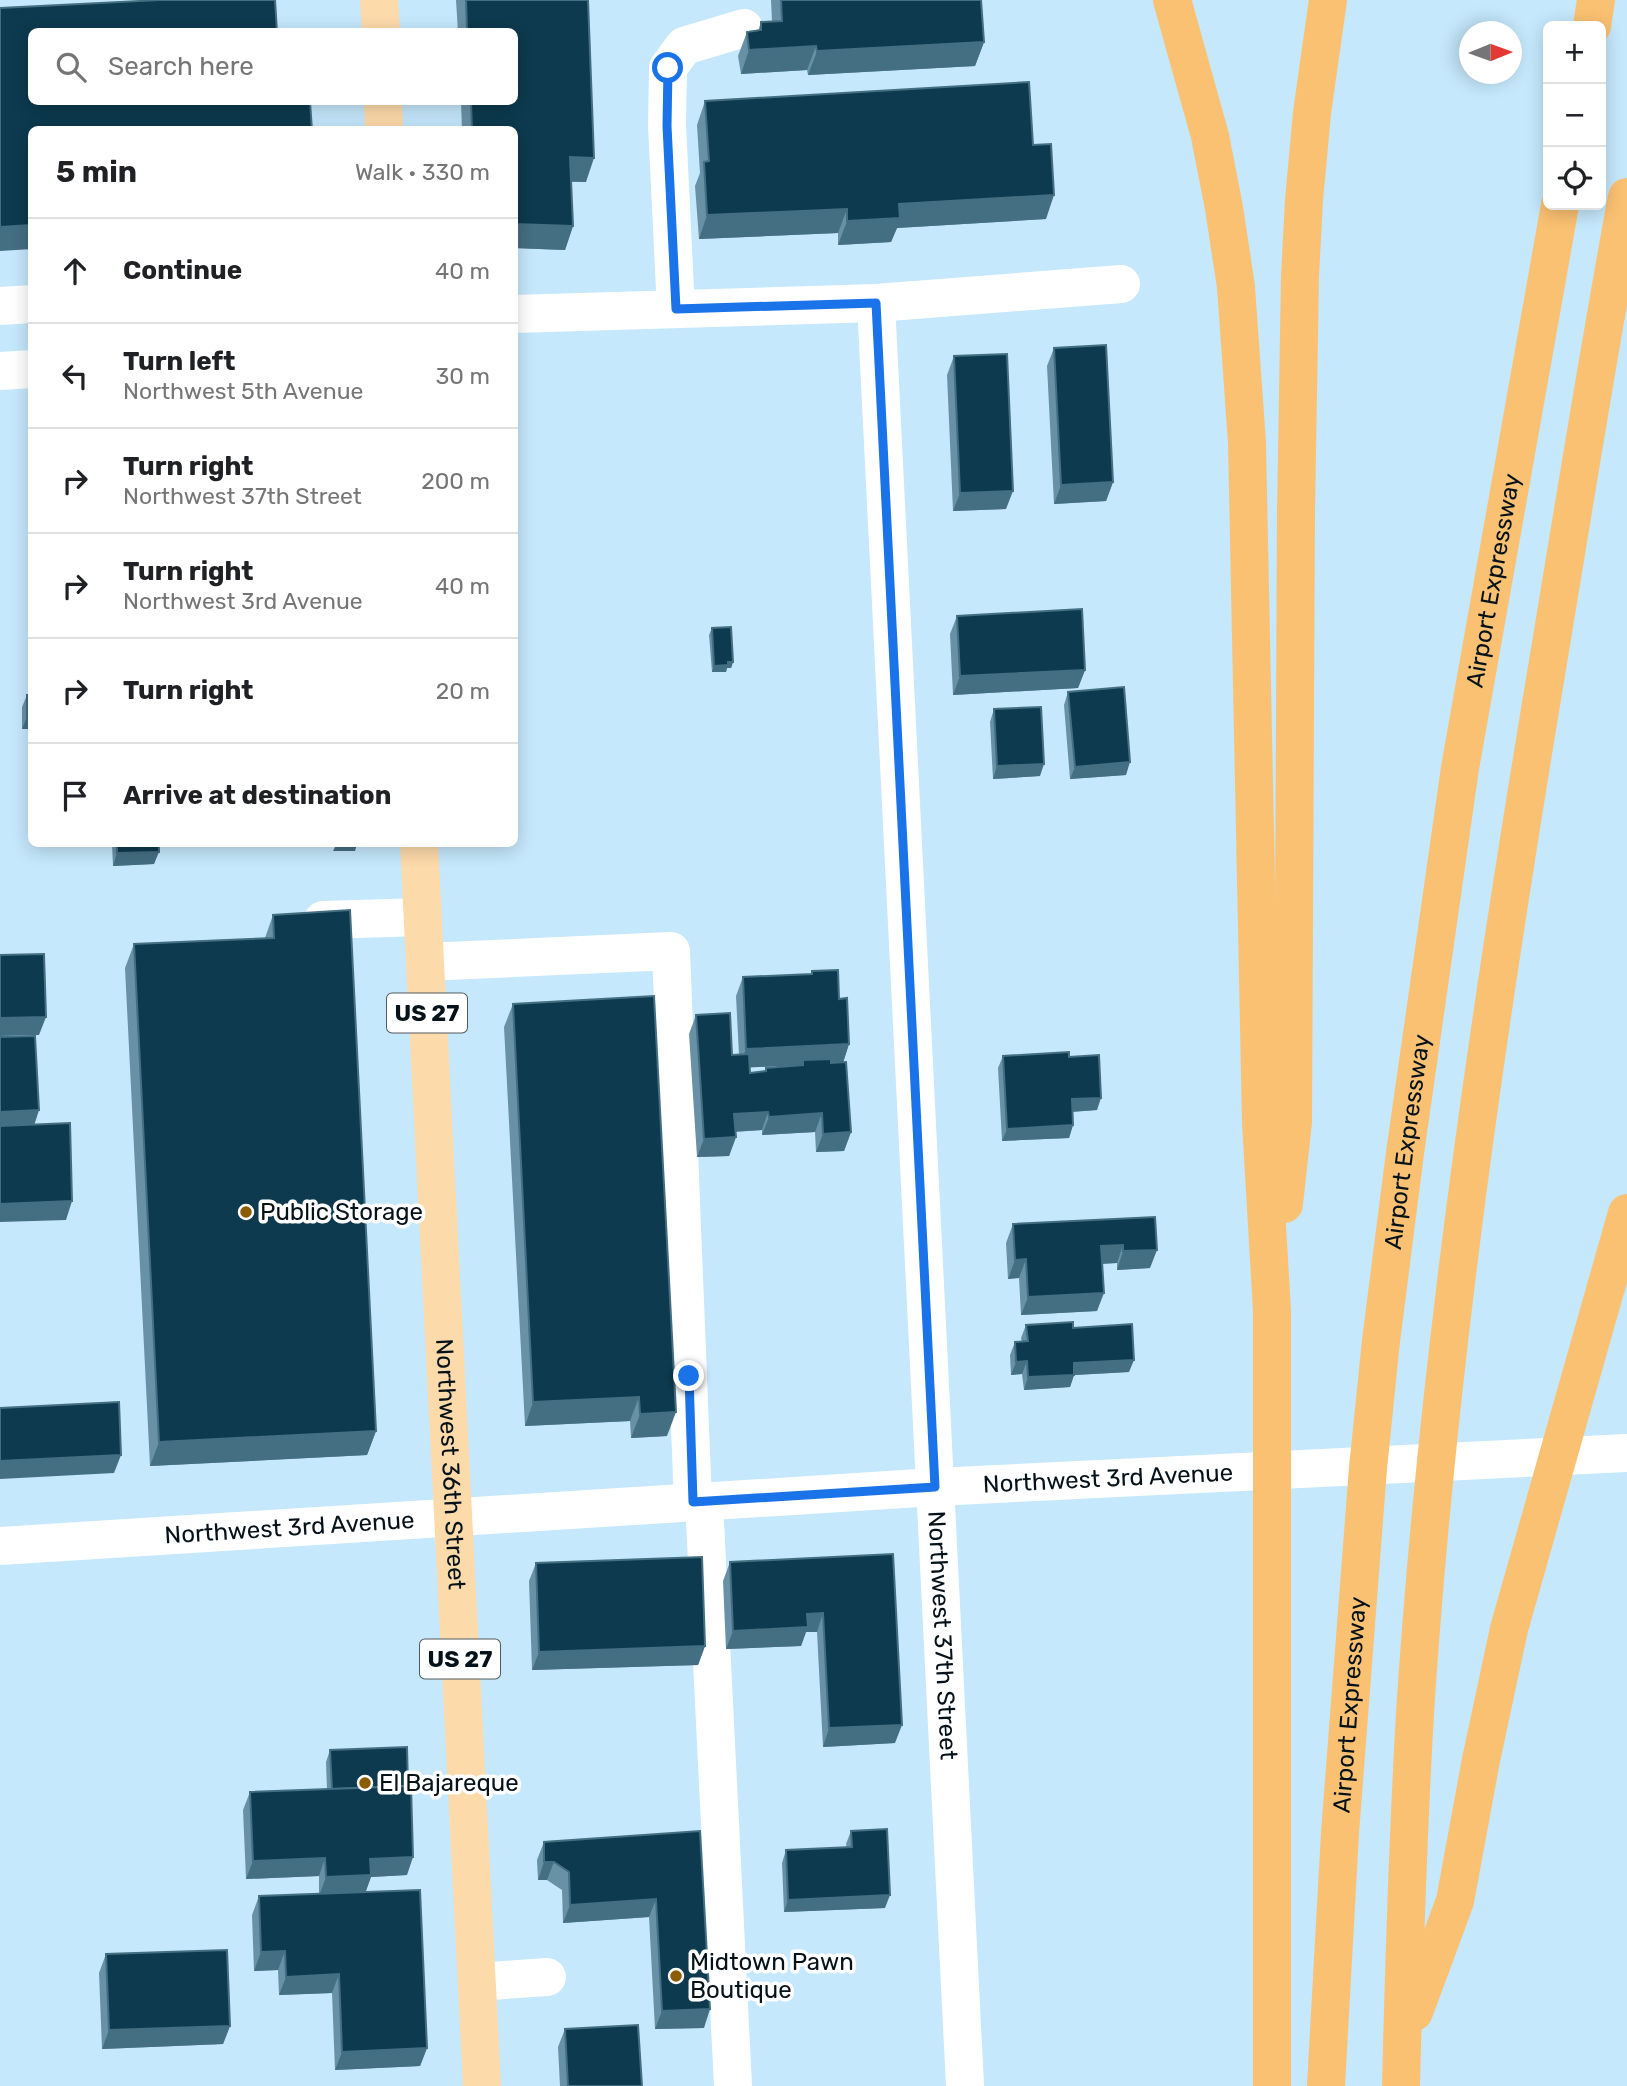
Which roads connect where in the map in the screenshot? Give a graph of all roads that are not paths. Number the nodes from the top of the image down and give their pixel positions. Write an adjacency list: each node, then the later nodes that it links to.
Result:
1 (379, 0): 6 (main road)
2 (1171, 0): 25 (highway)
3 (1328, 0): 25 (highway)
4 (1596, 0): 5 (highway)
5 (1592, 21)
6 (381, 28)
7 (744, 29): 16 (street)
8 (383, 105): 9 (main road)
9 (384, 126)
10 (1627, 197): 33 (highway)
11 (1559, 210): 38 (highway, Airport Expressway)
12 (1121, 284): 13 (street)
13 (876, 303): 16 (street); 27 (street, Northwest 37th Street)
14 (28, 304): 15 (street)
15 (0, 306)
16 (676, 309): 17 (street)
17 (518, 314)
18 (28, 369): 19 (street)
19 (0, 371)
20 (419, 847): 21 (main road, Northwest 36th Street / US 27)
21 (422, 918): 22 (street); 23 (main road, Northwest 36th Street / US 27)
22 (323, 920)
23 (425, 962): 28 (street); 29 (main road, Northwest 36th Street / US 27)
24 (1627, 1213): 33 (highway)
25 (1272, 1311): 37 (highway)
26 (1627, 1453): 27 (street, Northwest 3rd Avenue)
27 (935, 1487): 28 (street, Northwest 3rd Avenue); 36 (street, Northwest 37th Street)
28 (698, 1502): 29 (street, Northwest 3rd Avenue); 35 (street)
29 (453, 1516): 30 (street, Northwest 3rd Avenue); 32 (main road, Northwest 36th Street / US 27)
30 (0, 1546)
31 (547, 1977): 32 (street)
32 (477, 1982): 34 (main road, Northwest 36th Street / US 27)
33 (1402, 2043): 39 (highway)
34 (482, 2086)
35 (733, 2086)
36 (965, 2086)
37 (1272, 2086)
38 (1326, 2086)
39 (1401, 2086)

